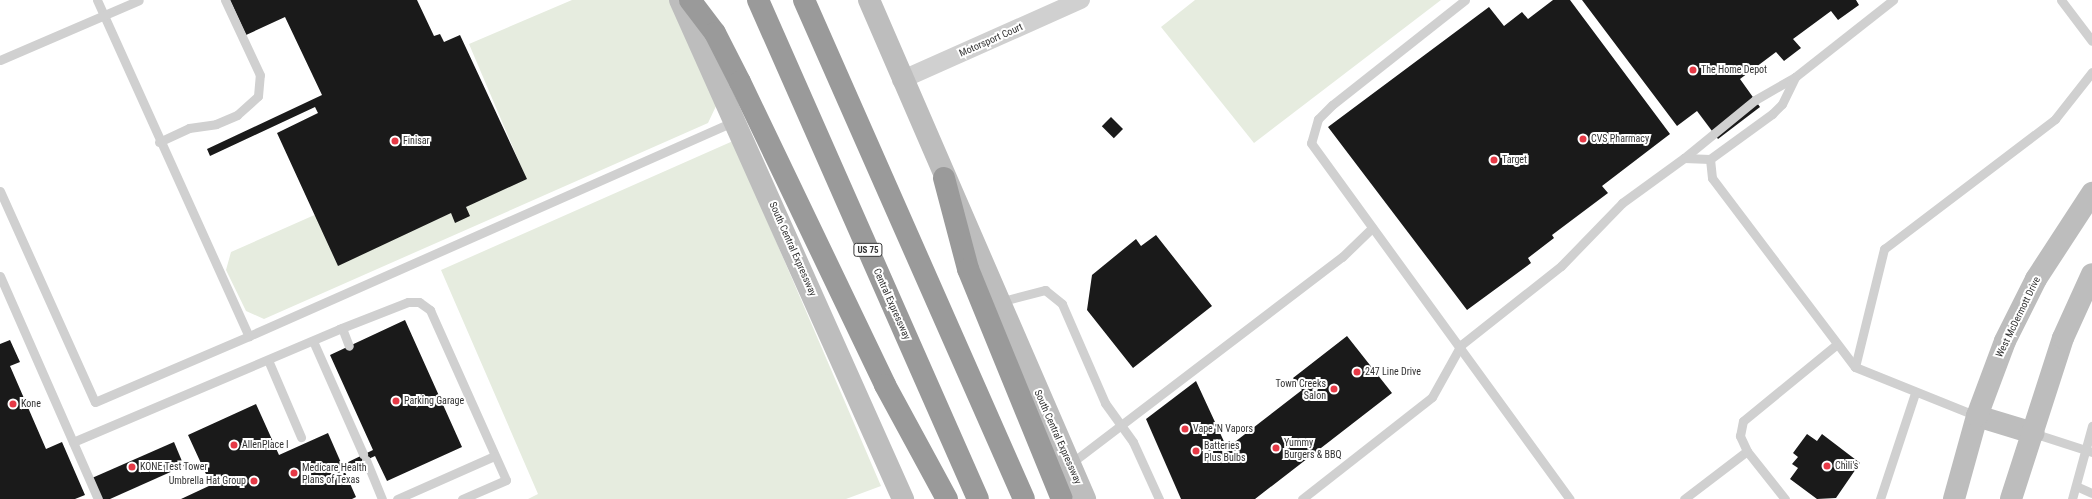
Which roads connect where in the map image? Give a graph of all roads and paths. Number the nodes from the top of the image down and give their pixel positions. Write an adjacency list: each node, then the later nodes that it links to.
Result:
1 (97, 0): 13 (lane)
2 (139, 0): 13 (lane)
3 (225, 0): 20 (lane)
4 (680, 0): 19 (main road, South Central Expressway)
5 (690, 0): 56 (highway)
6 (758, 0): 57 (highway, Central Expressway / US 75)
7 (804, 0): 58 (highway)
8 (868, 0): 18 (main road, South Central Expressway)
9 (1081, 0): 18 (street, Motorsport Court)
10 (1465, 0): 26 (lane)
11 (1893, 0): 17 (lane)
12 (2061, 0): 14 (lane)
13 (104, 15): 15 (lane); 20 (lane)
14 (2092, 41)
15 (0, 60)
16 (2092, 72): 37 (lane)
17 (1795, 76): 21 (lane); 22 (lane)
18 (901, 80): 23 (main road, South Central Expressway)
19 (735, 121): 31 (lane); 51 (main road, South Central Expressway)
20 (159, 142): 31 (lane)
21 (1684, 158): 22 (lane); 33 (lane)
22 (1710, 159): 34 (lane)
23 (944, 178): 29 (main road, South Central Expressway); 59 (highway)
24 (0, 191): 31 (lane)
25 (2092, 193): 39 (main road, West McDermott Drive)
26 (1372, 228): 33 (lane); 40 (lane)
27 (0, 276): 44 (lane)
28 (2090, 283): 42 (main road)
29 (999, 302): 40 (lane); 48 (main road, South Central Expressway)
30 (342, 328): 32 (lane); 35 (lane); 47 (lane)
31 (249, 336)
32 (313, 341): 36 (lane); 53 (lane)
33 (1461, 345): 62 (lane); 63 (lane)
34 (1836, 345): 37 (lane); 45 (lane)
35 (349, 346)
36 (268, 360): 43 (lane); 44 (lane)
37 (1855, 366): 38 (lane)
38 (1915, 393): 39 (lane); 66 (lane)
39 (1977, 416): 42 (main road); 67 (main road, West McDermott Drive)
40 (1120, 423): 48 (lane); 61 (lane)
41 (2092, 426): 46 (lane)
42 (2033, 433): 46 (lane); 68 (main road)
43 (301, 438)
44 (73, 442): 52 (lane)
45 (1747, 450): 64 (lane); 65 (lane)
46 (2089, 450): 49 (lane)
47 (494, 456): 54 (lane); 55 (lane)
48 (1070, 464): 60 (main road, South Central Expressway)
49 (2076, 486): 50 (lane); 69 (lane)
50 (2092, 493)
51 (900, 498)
52 (98, 499)
53 (382, 499)
54 (397, 499)
55 (462, 499)
56 (947, 499)
57 (978, 499)
58 (1024, 499)
59 (1062, 499)
60 (1085, 499)
61 (1159, 499)
62 (1302, 499)
63 (1570, 499)
64 (1684, 499)
65 (1785, 499)
66 (1880, 499)
67 (1954, 499)
68 (2011, 499)
69 (2072, 499)

